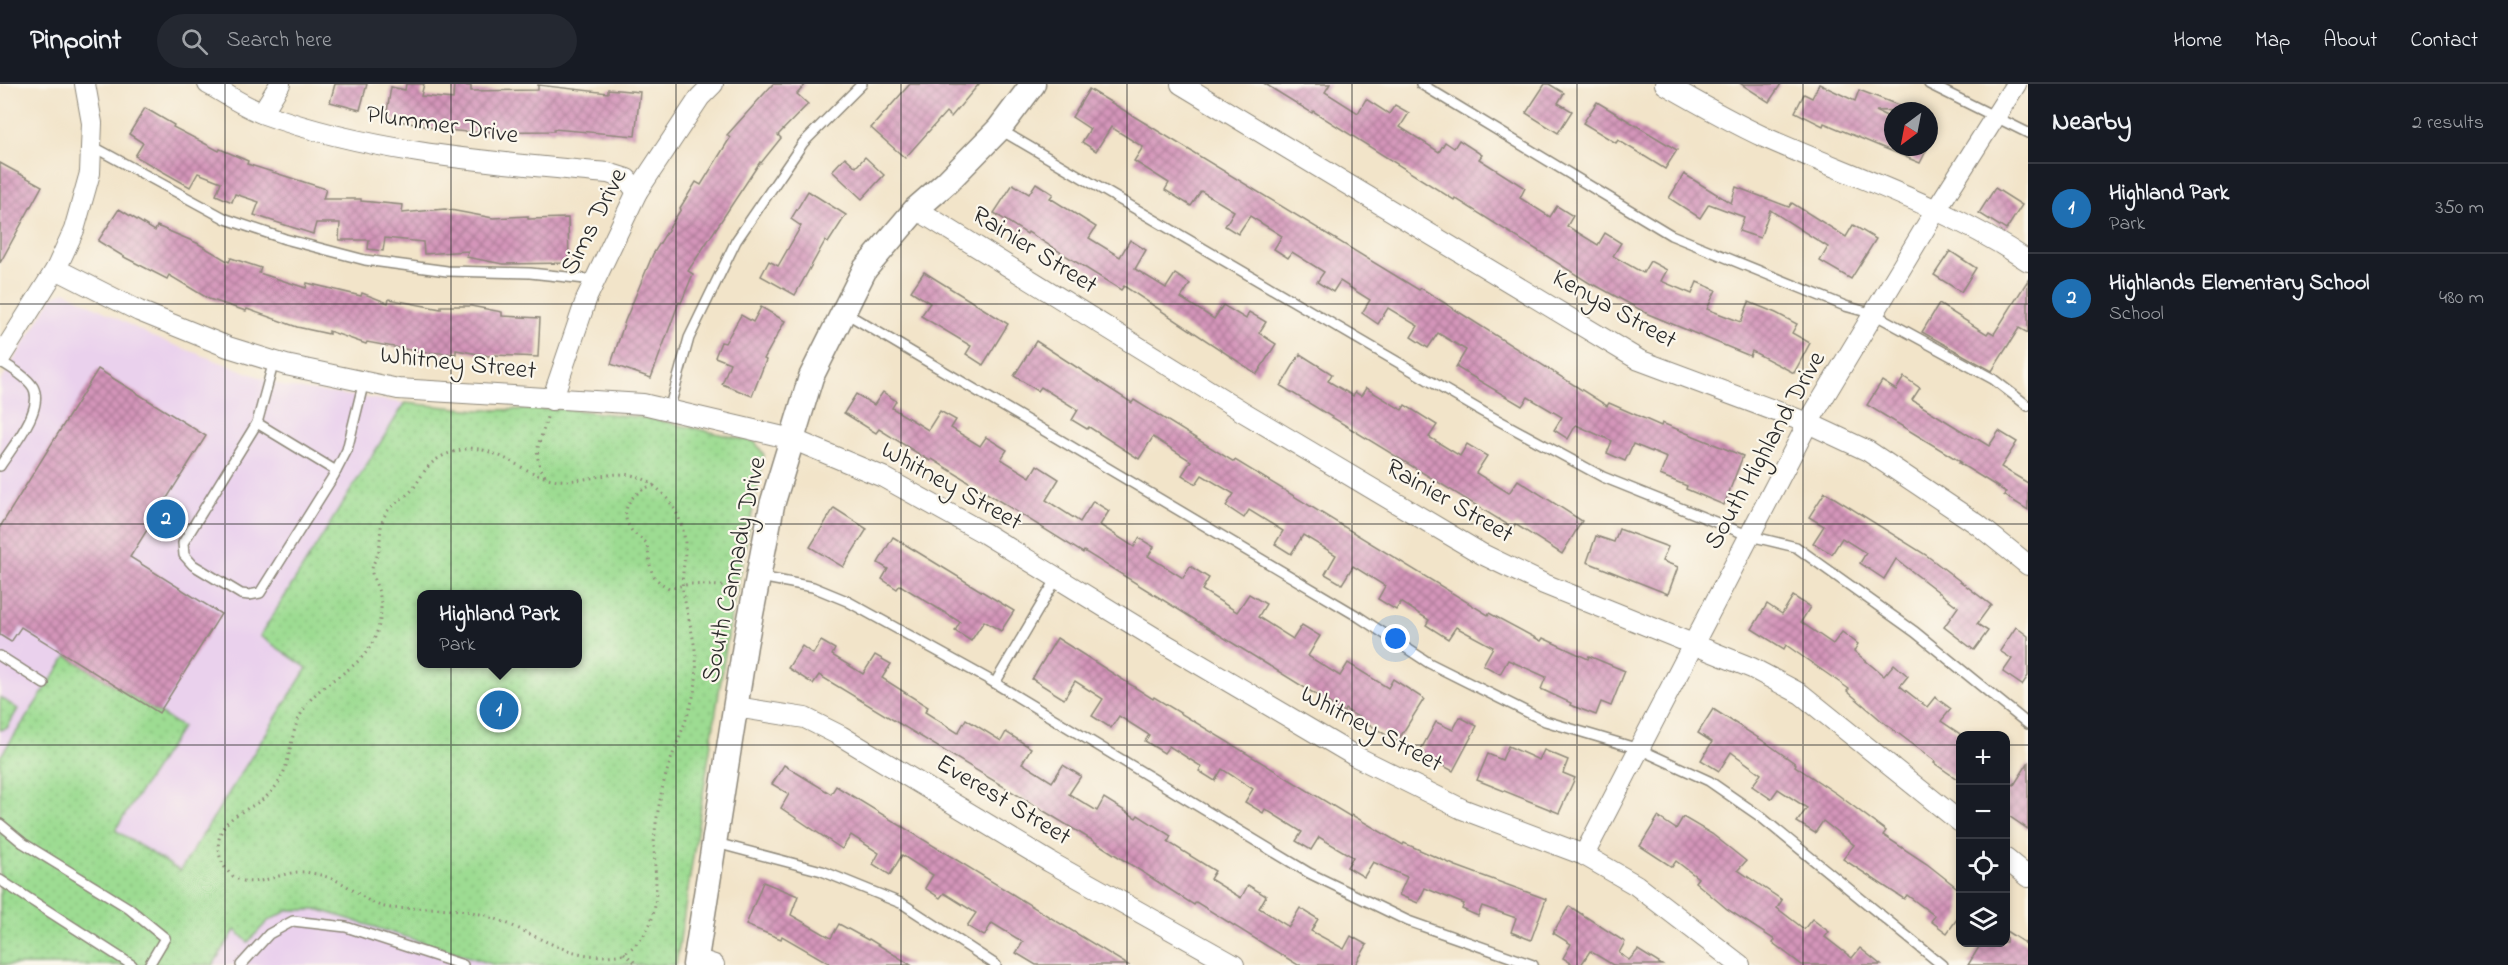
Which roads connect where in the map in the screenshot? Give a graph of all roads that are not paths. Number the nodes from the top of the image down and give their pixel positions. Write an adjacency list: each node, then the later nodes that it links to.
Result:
1 (85, 84): 16 (street)
2 (208, 84): 12 (street, Plummer Drive)
3 (280, 84): 12 (street)
4 (713, 84): 17 (street, Sims Drive)
5 (862, 84): 30 (lane)
6 (1033, 84): 14 (street, South Cannady Drive)
7 (1181, 84): 32 (street, Kenya Street)
8 (1422, 84): 24 (lane)
9 (1665, 84): 19 (street)
10 (1929, 84): 13 (lane)
11 (2016, 84): 13 (street, South Highland Drive)
12 (262, 113): 17 (street, Plummer Drive)
13 (1996, 115): 15 (lane); 19 (street, South Highland Drive)
14 (999, 129): 18 (street, South Cannady Drive); 36 (lane)
15 (2028, 133)
16 (92, 146): 21 (street); 22 (lane)
17 (637, 192): 22 (street, Sims Drive)
18 (916, 209): 23 (street, South Cannady Drive); 40 (street, Rainier Street)
19 (1936, 210): 20 (street); 24 (street, South Highland Drive)
20 (2028, 261)
21 (56, 268): 25 (street); 26 (street, Whitney Street)
22 (595, 280): 29 (street, Sims Drive)
23 (844, 312): 33 (street, South Cannady Drive); 46 (lane)
24 (1874, 314): 28 (lane); 32 (street, South Highland Drive)
25 (2, 349): 34 (lane)
26 (274, 361): 27 (street, Whitney Street); 31 (lane)
27 (364, 381): 29 (street, Whitney Street); 35 (lane)
28 (2028, 406)
29 (550, 408): 30 (street, Whitney Street)
30 (669, 410): 33 (street, Whitney Street)
31 (257, 423): 35 (lane); 35 (lane)
32 (1808, 423): 36 (street, South Highland Drive); 37 (street, Kenya Street)
33 (792, 439): 38 (street, South Cannady Drive); 39 (street, Whitney Street)
34 (0, 466)
35 (336, 471)
36 (1750, 536): 40 (street, South Highland Drive); 45 (lane)
37 (2028, 565)
38 (758, 576): 42 (lane); 44 (street, South Cannady Drive)
39 (1057, 578): 42 (lane); 50 (street, Whitney Street)
40 (1693, 644): 46 (street, South Highland Drive); 47 (street, Rainier Street)
41 (0, 656): 43 (lane)
42 (995, 683): 61 (lane)
43 (44, 684)
44 (736, 707): 49 (street, South Cannady Drive); 60 (street, Everest Street)
45 (2028, 724)
46 (1639, 749): 50 (street, South Highland Drive); 63 (lane)
47 (1956, 819)
48 (0, 824): 56 (lane)
49 (714, 842): 54 (street, South Cannady Drive); 59 (lane)
50 (1584, 855): 62 (street, Whitney Street)
51 (2010, 862): 52 (street)
52 (2028, 877)
53 (0, 880): 55 (lane)
54 (702, 963)
55 (132, 965)
56 (149, 965)
57 (241, 965): 58 (lane)
58 (463, 965)
59 (996, 965)
60 (1234, 965)
61 (1533, 965)
62 (1740, 965)
63 (1942, 965)

